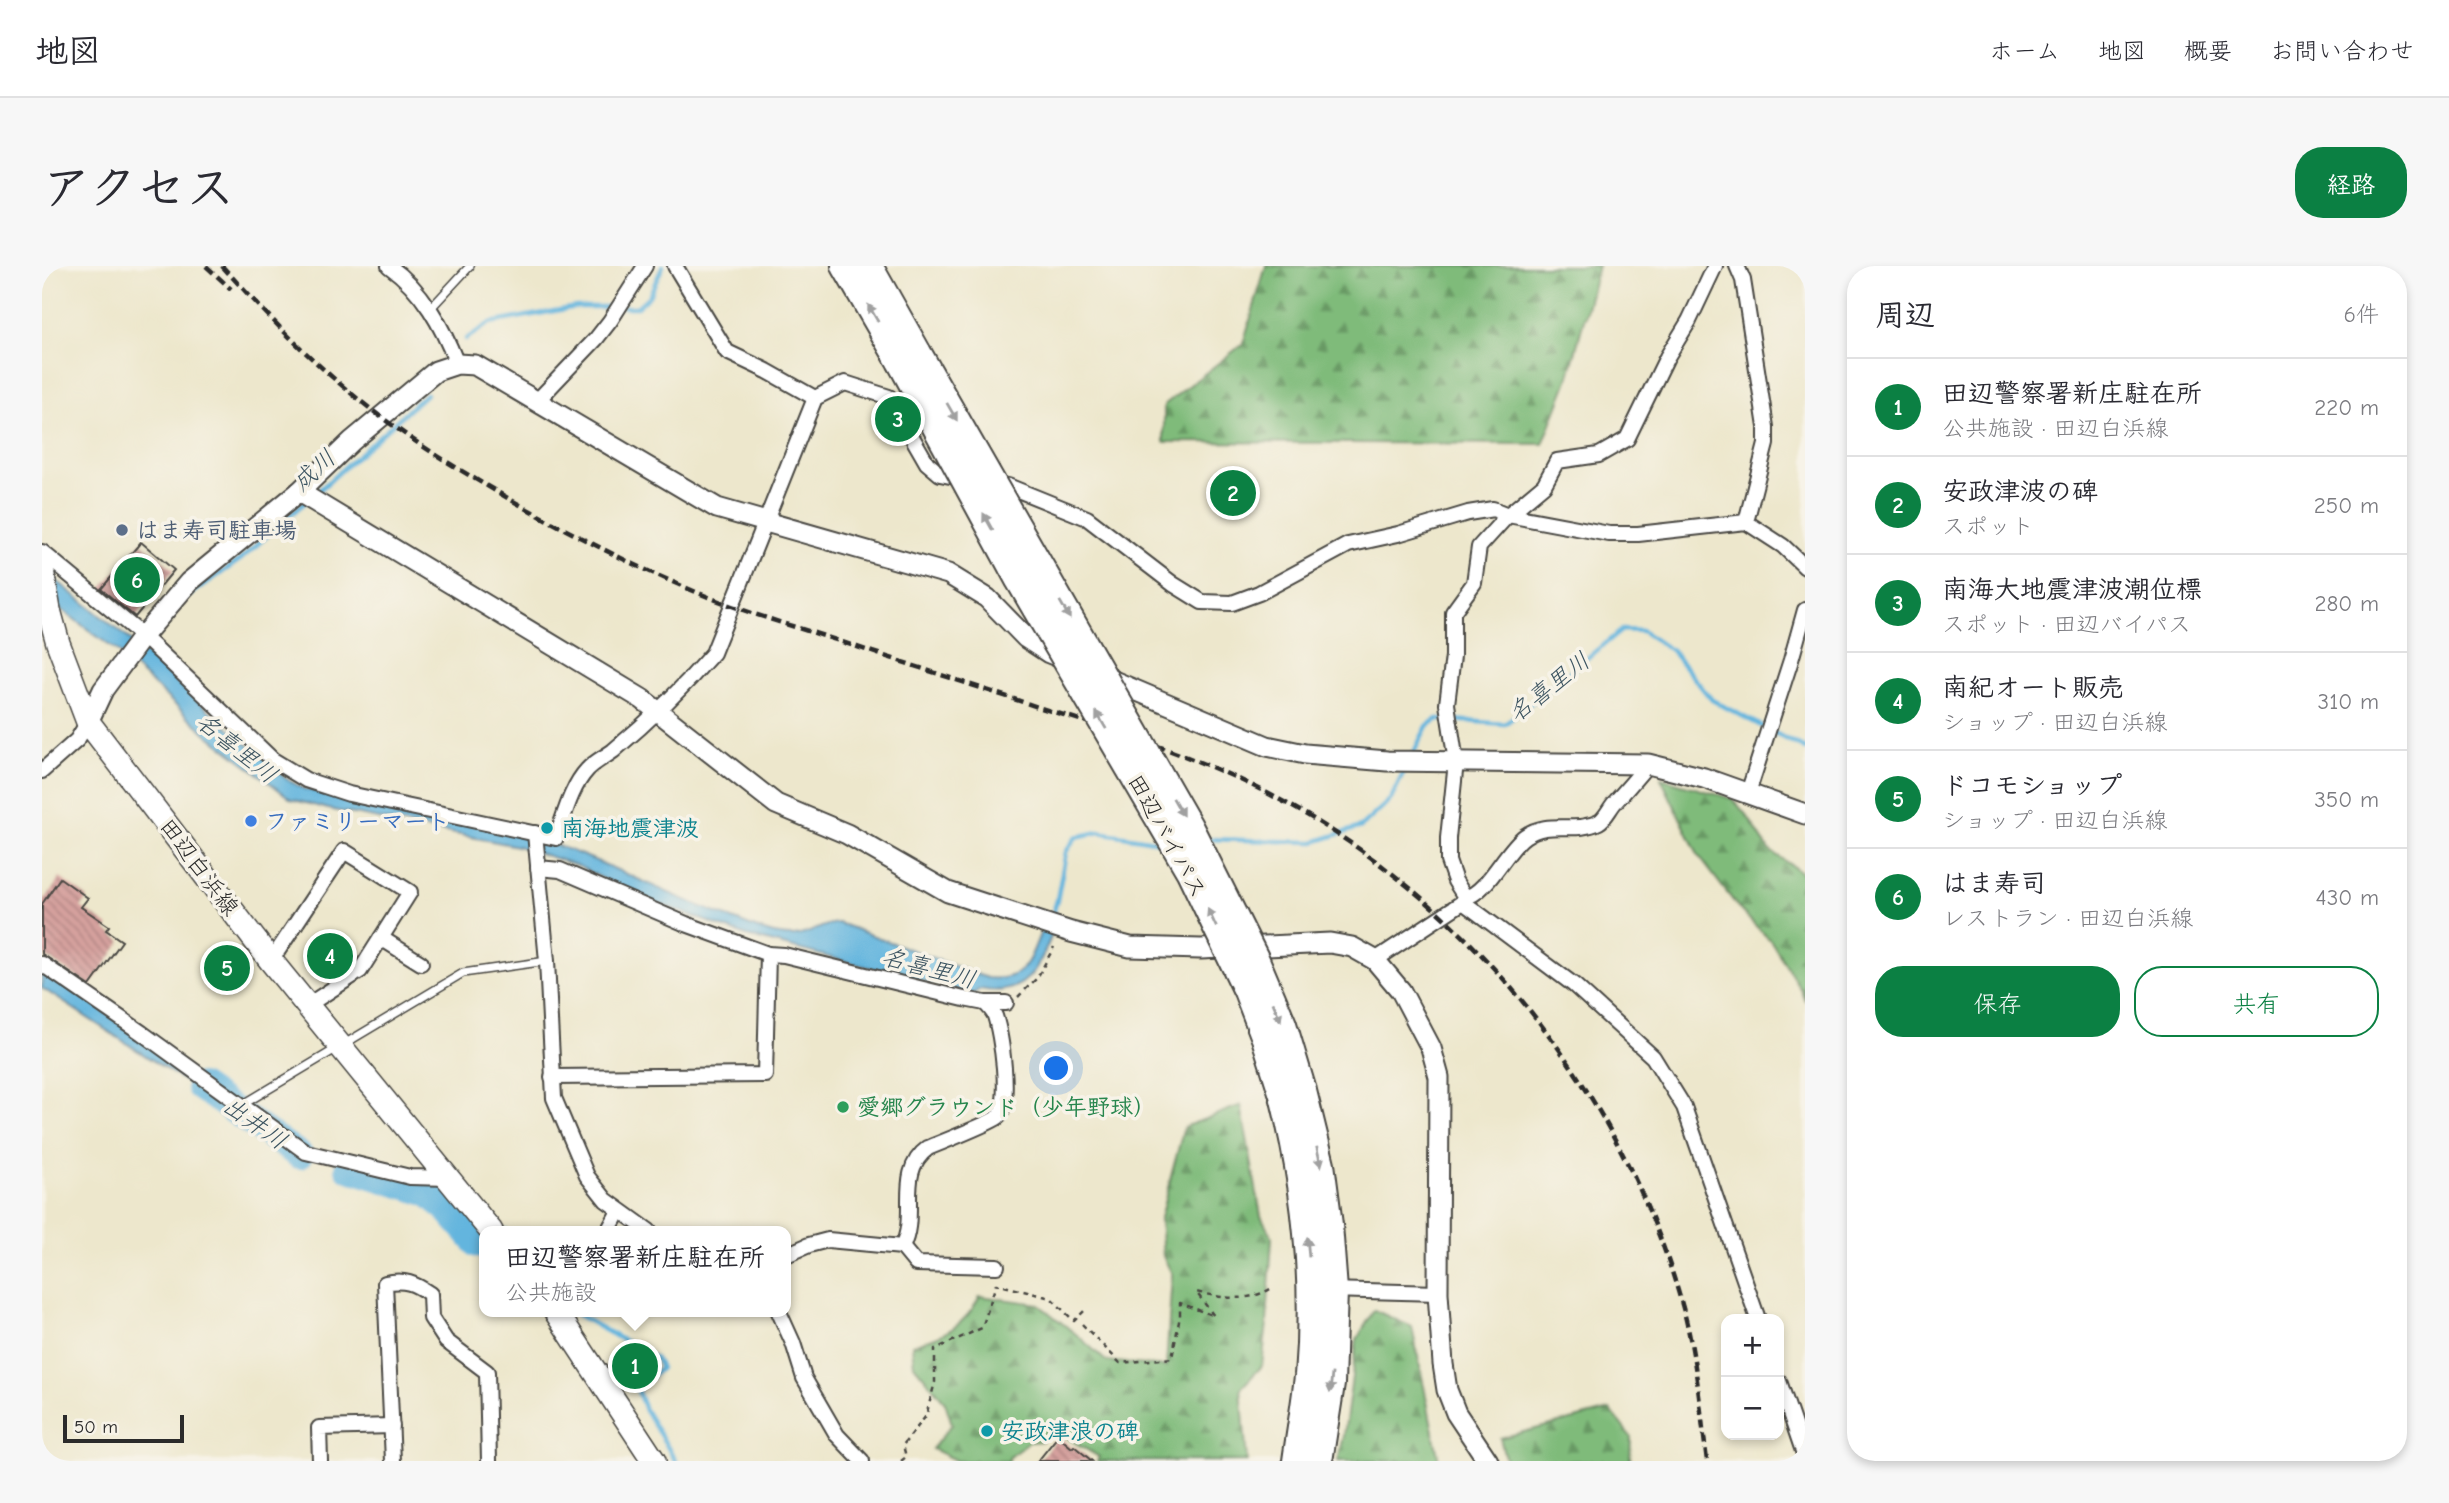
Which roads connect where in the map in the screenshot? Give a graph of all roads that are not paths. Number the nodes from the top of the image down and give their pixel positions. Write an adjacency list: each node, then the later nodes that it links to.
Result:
1 (389, 266): 9 (street)
2 (470, 266): 9 (lane)
3 (645, 266): 13 (street)
4 (675, 266): 12 (street)
5 (845, 266): 10 (highway, 田辺バイパス, one-way to 5)
6 (869, 266): 10 (highway, 田辺バイパス)
7 (1715, 266): 15 (street)
8 (1737, 266): 17 (street)
9 (430, 309): 11 (street)
10 (909, 357): 55 (highway, 田辺バイパス, bridge)
11 (457, 364): 13 (street); 14 (street)
12 (815, 398): 15 (street); 16 (street)
13 (536, 402): 16 (street)
14 (299, 492): 23 (street); 24 (street)
15 (1508, 515): 17 (street); 26 (street)
16 (766, 521): 24 (street); 26 (street)
17 (1746, 522): 19 (street)
18 (42, 552): 23 (street)
19 (1805, 567)
20 (42, 570): 22 (main road, 田辺白浜線)
21 (1805, 610): 29 (street)
22 (47, 617): 25 (main road, 田辺白浜線)
23 (143, 636): 25 (street); 31 (street)
24 (657, 710): 31 (street); 36 (street)
25 (88, 722): 28 (street); 37 (main road, 田辺白浜線)
26 (1456, 762): 27 (street); 33 (street)
27 (1648, 764): 29 (street); 33 (street)
28 (42, 771)
29 (1748, 793): 30 (street)
30 (1805, 814)
31 (535, 835): 32 (street)
32 (538, 865): 35 (street); 38 (street)
33 (1464, 900): 36 (street); 57 (street)
34 (381, 938): 37 (street); 39 (street); 43 (street)
35 (768, 954): 41 (street); 45 (street)
36 (1375, 960): 56 (street)
37 (271, 961): 43 (main road, 田辺白浜線)
38 (547, 961): 44 (lane); 45 (street)
39 (421, 963)
40 (42, 964): 46 (street)
41 (985, 1003): 42 (street); 52 (street)
42 (1006, 1003)
43 (308, 1005): 44 (main road, 田辺白浜線)
44 (340, 1045): 46 (lane); 47 (main road, 田辺白浜線)
45 (552, 1077): 48 (street)
46 (241, 1105): 47 (street)
47 (449, 1178): 49 (main road, 田辺白浜線)
48 (619, 1211): 50 (street); 51 (street)
49 (487, 1226)
50 (611, 1226)
51 (642, 1226)
52 (902, 1247): 53 (street); 54 (street)
53 (791, 1253)
54 (997, 1266)
55 (1322, 1289): 56 (street); 68 (highway, 田辺バイパス); 69 (highway, 田辺バイパス, one-way to 69)
56 (1438, 1293): 70 (street)
57 (1756, 1314)
58 (560, 1317): 66 (main road)
59 (781, 1317): 67 (street)
60 (1784, 1396): 62 (street)
61 (392, 1426): 63 (street); 64 (street); 65 (street)
62 (1805, 1457)
63 (320, 1461)
64 (393, 1461)
65 (489, 1461)
66 (654, 1461)
67 (862, 1461)
68 (1296, 1461)
69 (1319, 1461)
70 (1488, 1461)

